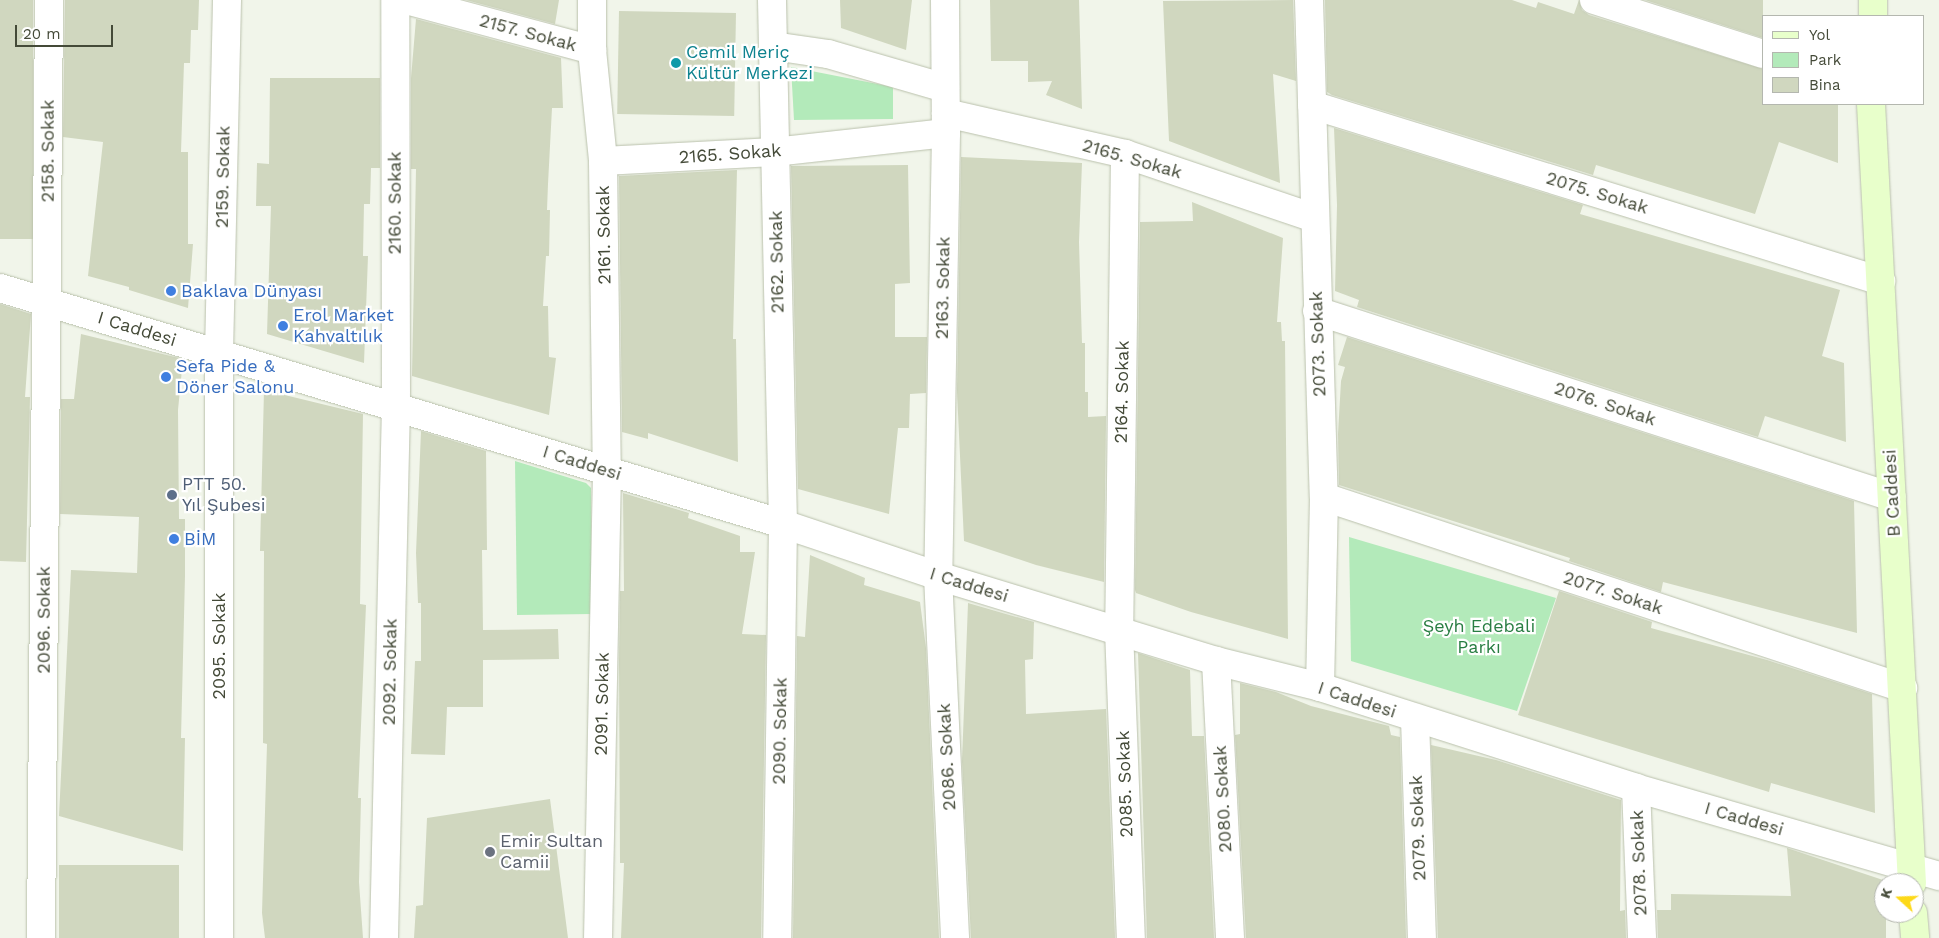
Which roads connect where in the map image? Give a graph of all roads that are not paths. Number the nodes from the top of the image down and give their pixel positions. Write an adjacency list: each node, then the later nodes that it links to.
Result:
1 (49, 0): 24 (street, 2158. Sokak)
2 (227, 0): 26 (street, 2159. Sokak)
3 (395, 0): 27 (street, 2160. Sokak)
4 (406, 0): 13 (street, 2157. Sokak)
5 (592, 0): 13 (street, 2161. Sokak)
6 (772, 0): 12 (street, 2162. Sokak)
7 (944, 0): 17 (street, 2163. Sokak)
8 (1309, 0): 15 (street, 2073. Sokak)
9 (1594, 0): 14 (street)
10 (1873, 0): 11 (main road)
11 (1873, 15)
12 (773, 46): 17 (street); 18 (street, 2162. Sokak)
13 (592, 50): 20 (street, 2161. Sokak)
14 (1762, 54)
15 (1312, 105): 21 (street, 2073. Sokak); 22 (street, 2075. Sokak)
16 (1871, 105): 22 (main road, B Caddesi)
17 (946, 112): 18 (street, 2165. Sokak); 19 (street, 2165. Sokak); 32 (street, 2163. Sokak)
18 (774, 152): 20 (street, 2165. Sokak); 31 (street, 2162. Sokak)
19 (1125, 154): 21 (street, 2165. Sokak); 33 (street, 2164. Sokak)
20 (603, 161): 28 (street, 2161. Sokak)
21 (1314, 218): 25 (street, 2073. Sokak)
22 (1881, 281): 30 (main road, B Caddesi)
23 (0, 288): 24 (street, I Caddesi)
24 (46, 302): 26 (street, I Caddesi); 44 (street, 2096. Sokak)
25 (1317, 311): 29 (street, 2073. Sokak); 30 (street, 2076. Sokak)
26 (219, 353): 27 (street, I Caddesi); 45 (street, 2095. Sokak)
27 (396, 406): 28 (street, I Caddesi); 46 (street, 2092. Sokak)
28 (607, 470): 31 (street, I Caddesi); 47 (street, 2091. Sokak)
29 (1324, 497): 35 (street, 2073. Sokak); 36 (street, 2077. Sokak)
30 (1892, 497): 36 (main road, B Caddesi)
31 (783, 524): 32 (street, I Caddesi); 48 (street, 2090. Sokak)
32 (938, 576): 33 (street, I Caddesi); 49 (street, 2086. Sokak)
33 (1119, 630): 34 (street, I Caddesi); 50 (street, 2085. Sokak)
34 (1216, 661): 35 (street, I Caddesi); 51 (street, 2080. Sokak)
35 (1320, 687): 37 (street, I Caddesi)
36 (1903, 688): 40 (main road, B Caddesi)
37 (1415, 718): 38 (street, I Caddesi); 52 (street, 2079. Sokak)
38 (1636, 788): 39 (street, I Caddesi); 53 (street, 2078. Sokak)
39 (1906, 873)
40 (1912, 873)
41 (1924, 875): 42 (street, I Caddesi)
42 (1939, 876)
43 (1913, 923): 54 (main road)
44 (41, 938)
45 (219, 938)
46 (384, 938)
47 (598, 938)
48 (777, 938)
49 (955, 938)
50 (1131, 938)
51 (1230, 938)
52 (1422, 938)
53 (1642, 938)
54 (1914, 938)

